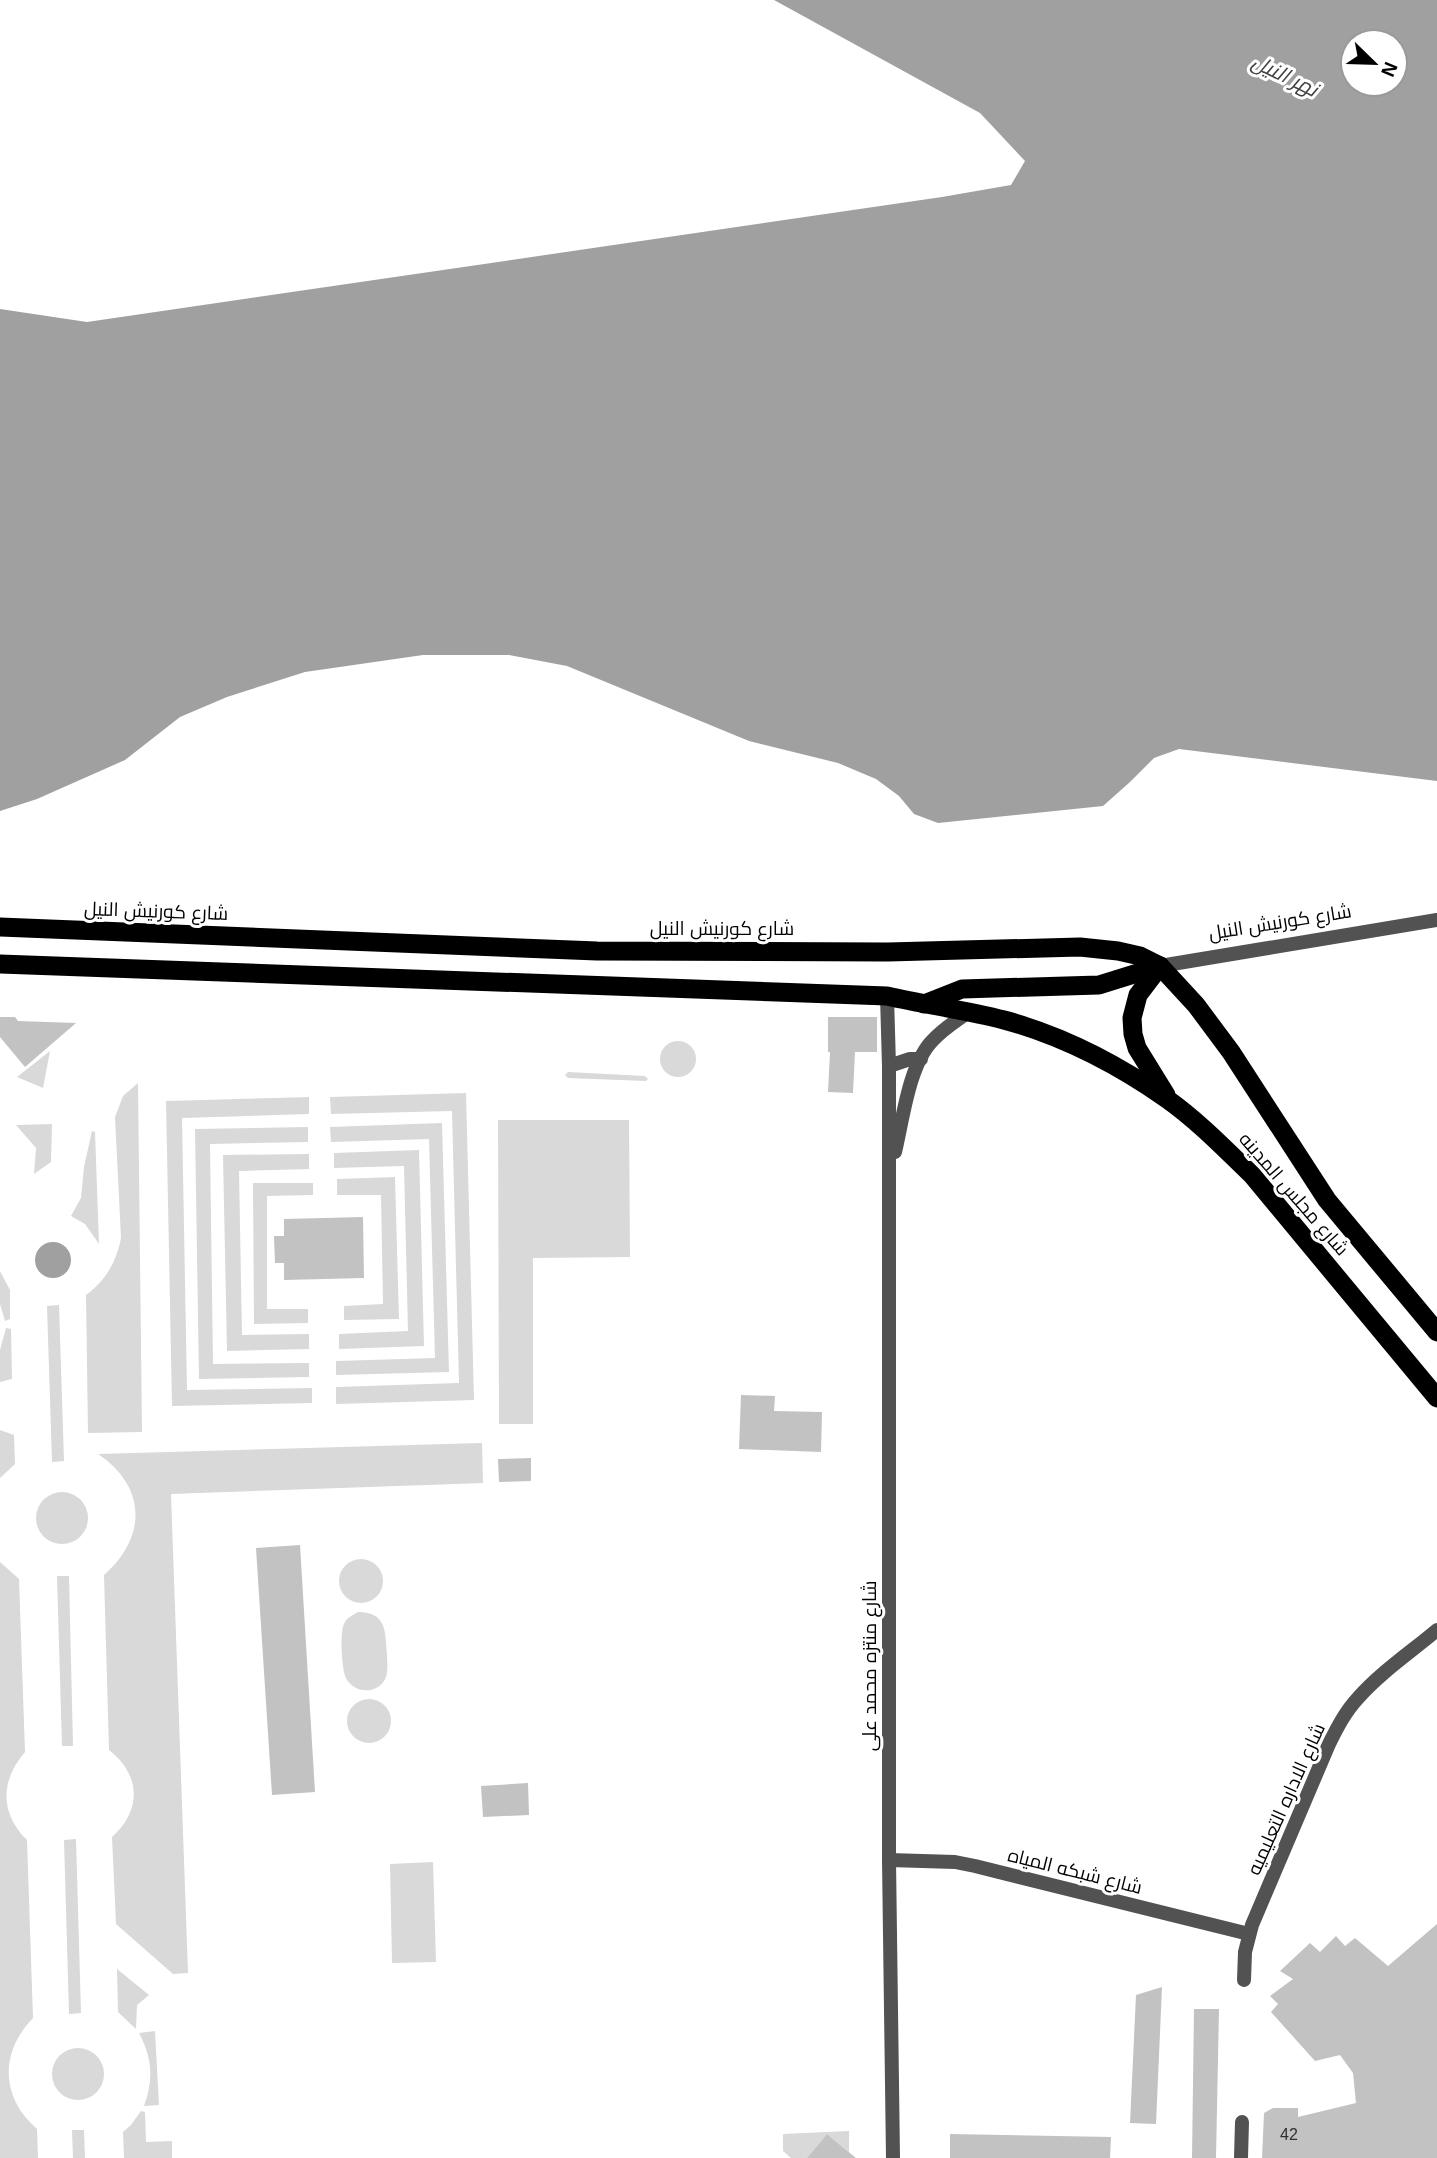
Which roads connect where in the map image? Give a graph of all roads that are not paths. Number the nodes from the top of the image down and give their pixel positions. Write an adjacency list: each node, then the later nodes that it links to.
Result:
1 (1437, 920): 4 (street, شارع كورنيش النيل)
2 (0, 927): 4 (highway, شارع كورنيش النيل)
3 (0, 964): 5 (highway)
4 (1160, 966): 6 (highway); 10 (highway); 12 (highway, شارع مجلس المدينه)
5 (887, 996): 6 (highway, شارع مجلس المدينه); 9 (street, شارع منتزه محمد على)
6 (924, 1004): 7 (highway, شارع مجلس المدينه)
7 (967, 1013): 8 (street, شارع منتزه محمد على); 10 (highway, شارع مجلس المدينه)
8 (921, 1059): 9 (street); 11 (street, شارع منتزه محمد على)
9 (889, 1066): 11 (street, شارع منتزه محمد على)
10 (1169, 1101): 13 (highway, شارع مجلس المدينه)
11 (889, 1174): 15 (street, شارع منتزه محمد على)
12 (1437, 1332)
13 (1437, 1398)
14 (1437, 1630): 16 (street, شارع الاداره التعليميه)
15 (889, 1860): 16 (street, شارع شبكه المياه); 19 (street, شارع منتزه محمد على)
16 (1249, 1934): 17 (street, شارع الاداره التعليميه)
17 (1244, 1980)
18 (1242, 2122): 20 (street)
19 (893, 2158)
20 (1241, 2158)

